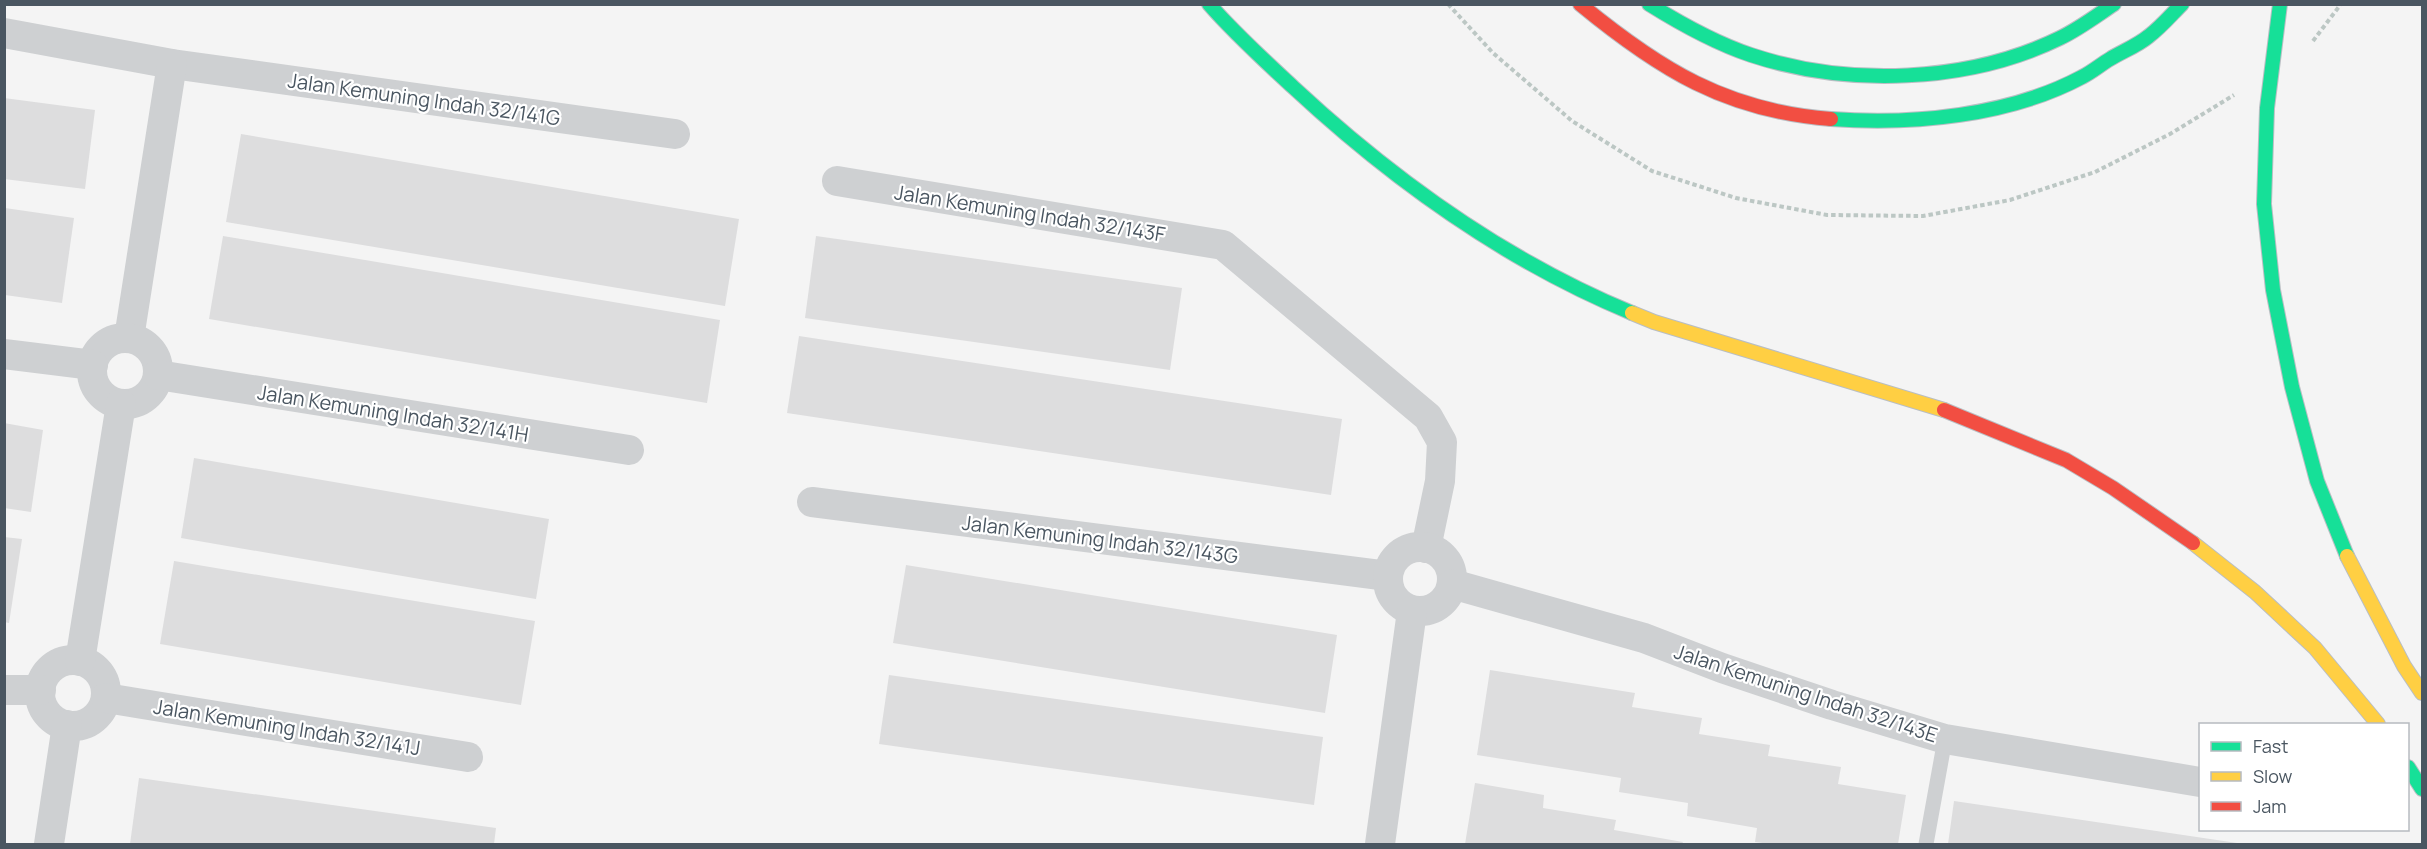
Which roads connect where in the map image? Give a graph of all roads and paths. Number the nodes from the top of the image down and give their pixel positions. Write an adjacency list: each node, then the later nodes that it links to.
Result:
1 (1209, 4): 29 (highway)
2 (1580, 4): 5 (highway)
3 (1649, 4): 4 (highway)
4 (2114, 4)
5 (2182, 4)
6 (2280, 4): 27 (highway)
7 (2341, 4): 9 (path)
8 (4, 33): 10 (street, Jalan Kemuning Indah 32/141G)
9 (2313, 41)
10 (172, 64): 11 (street, Jalan Kemuning Indah 32/141G); 13 (street)
11 (675, 134)
12 (837, 181): 20 (street, Jalan Kemuning Indah 32/143F)
13 (129, 338): 15 (street); 16 (street)
14 (4, 354): 15 (street)
15 (93, 365): 17 (street)
16 (158, 375): 17 (street); 18 (street, Jalan Kemuning Indah 32/141H)
17 (120, 404): 24 (street)
18 (629, 450)
19 (812, 502): 21 (street, Jalan Kemuning Indah 32/143G)
20 (1426, 548): 21 (street); 22 (street)
21 (1388, 576): 23 (street)
22 (1452, 584): 23 (street); 31 (street, Jalan Kemuning Indah 32/143E)
23 (1412, 610): 37 (street)
24 (80, 661): 26 (street); 28 (street)
25 (4, 690): 26 (street)
26 (41, 690): 30 (street)
27 (2422, 693)
28 (106, 698): 30 (street); 32 (street, Jalan Kemuning Indah 32/141J)
29 (2377, 723)
30 (67, 725): 36 (street)
31 (1945, 739): 34 (street, Jalan Kemuning Indah 32/143E); 38 (lane)
32 (468, 756)
33 (2409, 769): 35 (highway)
34 (2199, 782)
35 (2422, 789)
36 (49, 844)
37 (1380, 844)
38 (1926, 844)

